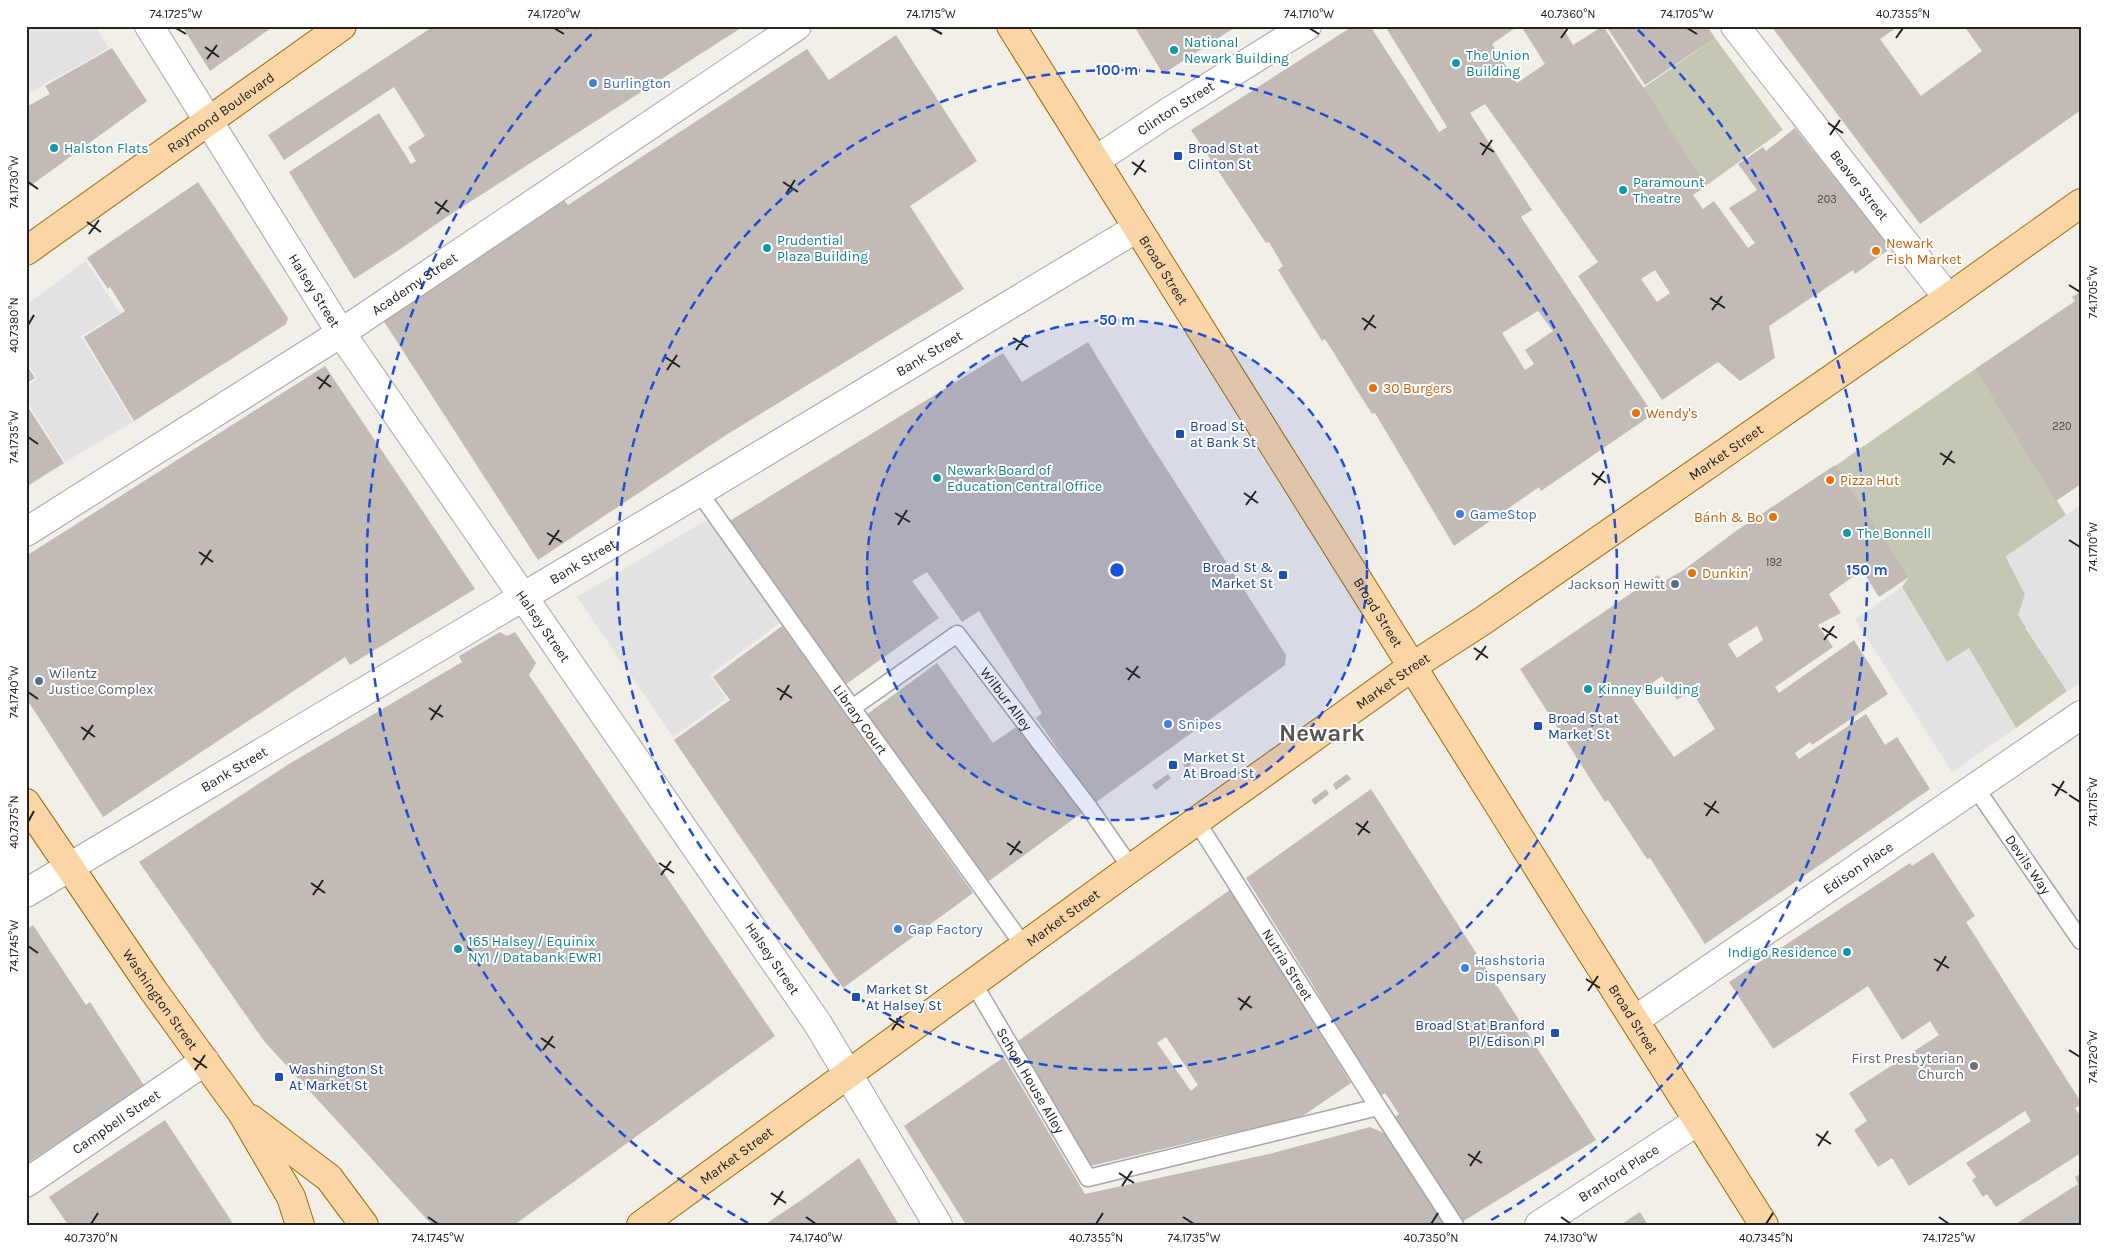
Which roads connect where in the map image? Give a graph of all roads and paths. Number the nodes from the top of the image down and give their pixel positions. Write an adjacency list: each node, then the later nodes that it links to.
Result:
1 (149, 26): 7 (street, Halsey Street)
2 (342, 26): 7 (main road, Raymond Boulevard)
3 (798, 26): 13 (street, Academy Street)
4 (1011, 26): 8 (main road, Broad Street)
5 (1306, 26): 8 (street, Clinton Street)
6 (1735, 26): 12 (street, Beaver Street)
7 (210, 122): 11 (main road, Raymond Boulevard); 13 (street, Halsey Street)
8 (1096, 160): 10 (main road, Broad Street)
9 (2081, 203): 12 (main road, Market Street)
10 (1137, 228): 14 (street, Bank Street); 17 (main road, Broad Street)
11 (26, 251)
12 (1948, 298): 17 (main road, Market Street)
13 (341, 333): 15 (street, Academy Street); 16 (street, Halsey Street)
14 (699, 492): 16 (street, Bank Street); 18 (lane, Library Court)
15 (26, 532)
16 (522, 596): 23 (street, Bank Street); 31 (street, Halsey Street)
17 (1413, 666): 22 (main road, Market Street); 29 (main road, Broad Street)
18 (852, 708): 24 (lane, Wilbur Alley); 27 (lane, Library Court)
19 (2081, 715): 20 (street, Edison Place)
20 (1975, 787): 26 (lane, Devils Way); 29 (street, Edison Place)
21 (26, 803): 23 (main road, Washington Street)
22 (1197, 822): 24 (main road, Market Street); 32 (lane, Nutria Street)
23 (69, 868): 25 (street, Bank Street); 30 (main road, Washington Street)
24 (1131, 868): 27 (main road, Market Street)
25 (26, 893)
26 (2081, 941)
27 (1024, 946): 28 (main road, Market Street)
28 (974, 984): 31 (main road, Market Street); 32 (lane, School House Alley)
29 (1635, 1020): 34 (main road, Broad Street)
30 (205, 1061): 33 (main road, Washington Street); 35 (street, Campbell Street)
31 (848, 1075): 38 (main road, Market Street); 39 (street, Halsey Street)
32 (1378, 1107): 40 (lane, Nutria Street)
33 (242, 1112): 36 (main road, Washington Street); 37 (main road)
34 (1698, 1121): 41 (street, Branford Place); 42 (main road, Broad Street)
35 (26, 1183)
36 (300, 1225)
37 (364, 1225)
38 (641, 1225)
39 (938, 1225)
40 (1455, 1225)
41 (1539, 1225)
42 (1764, 1225)

